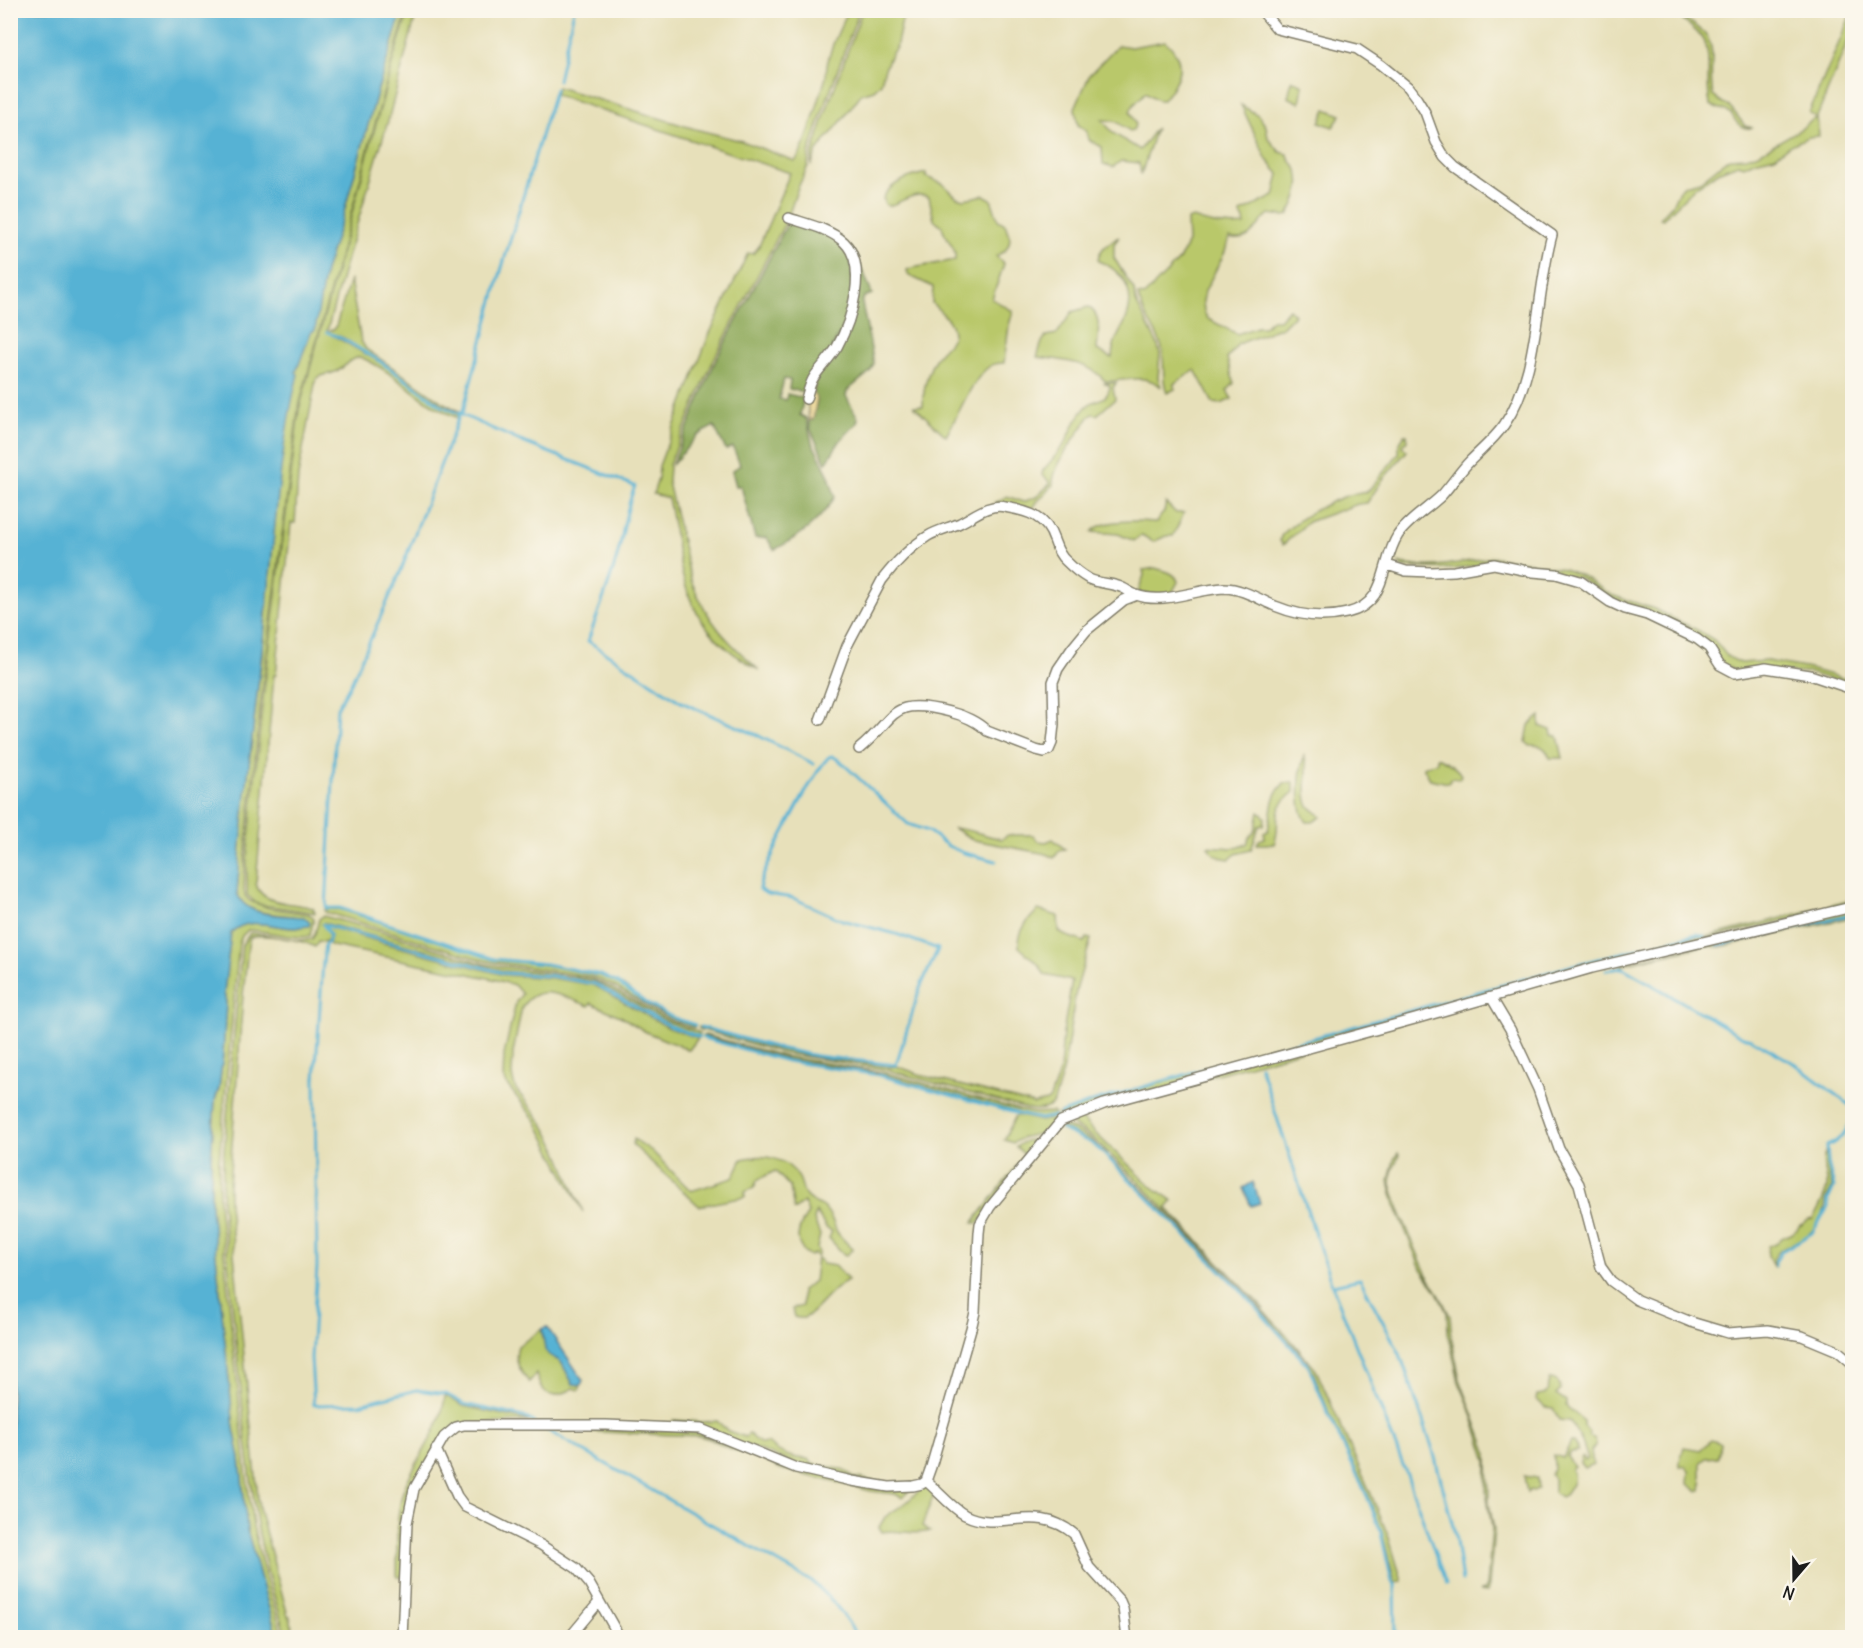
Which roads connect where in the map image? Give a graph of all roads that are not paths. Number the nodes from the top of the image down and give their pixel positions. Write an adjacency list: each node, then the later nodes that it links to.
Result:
1 (1261, 10): 4 (street)
2 (789, 218): 3 (street)
3 (806, 399)
4 (1387, 565): 5 (street); 6 (street)
5 (1137, 596): 7 (street); 8 (street)
6 (1852, 688)
7 (820, 720)
8 (859, 749)
9 (1852, 907): 10 (street)
10 (1491, 997): 11 (street); 13 (street)
11 (1852, 1363)
12 (436, 1449): 13 (street); 14 (street); 15 (street)
13 (926, 1481): 18 (street)
14 (599, 1602): 16 (street); 17 (street)
15 (402, 1638)
16 (569, 1638)
17 (620, 1638)
18 (1127, 1638)

